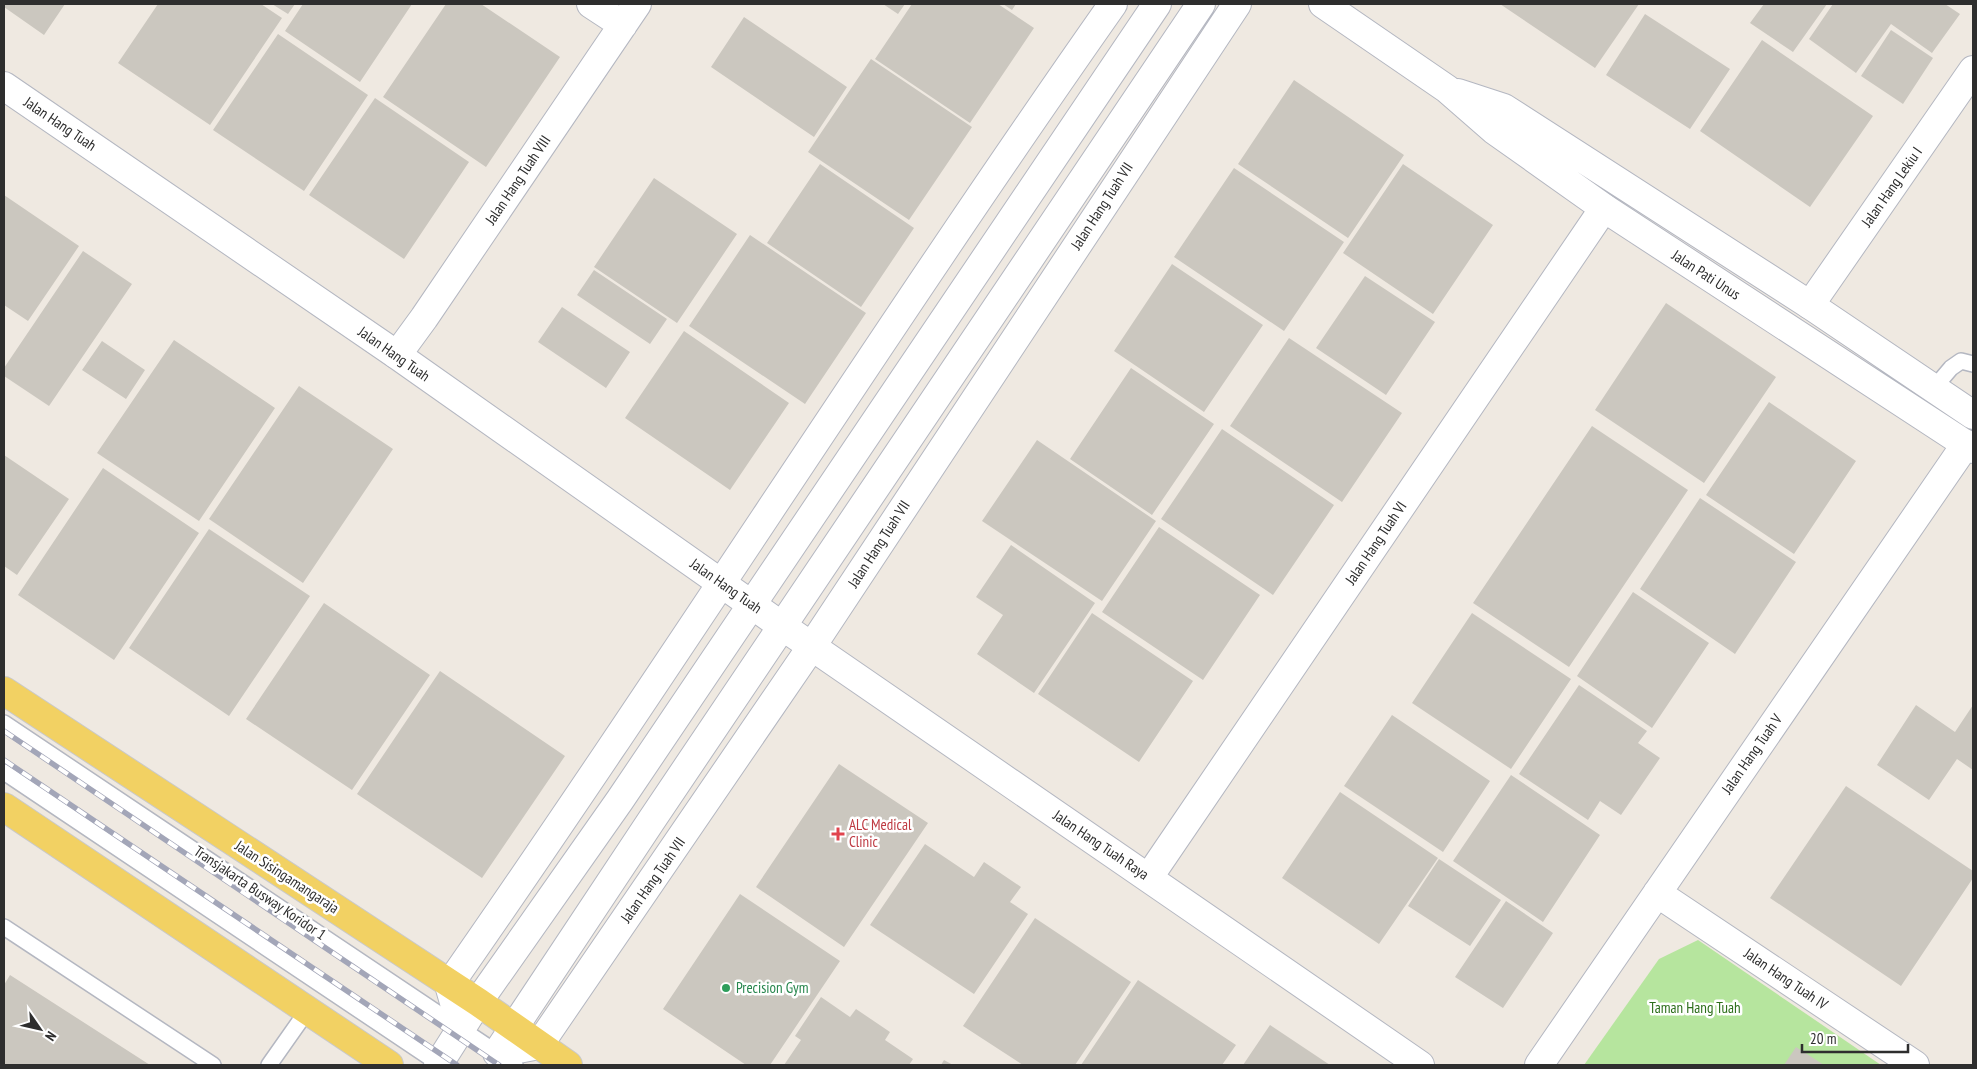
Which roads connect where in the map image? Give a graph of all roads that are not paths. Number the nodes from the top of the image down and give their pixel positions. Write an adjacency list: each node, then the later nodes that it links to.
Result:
1 (591, 4): 7 (street)
2 (1113, 4): 11 (street)
3 (1157, 4): 12 (street)
4 (1201, 4): 13 (street, Jalan Hang Tuah VII)
5 (1237, 4): 14 (street, Jalan Hang Tuah VII)
6 (1324, 4): 10 (street, Jalan Pati Unus)
7 (630, 14): 20 (street, Jalan Hang Tuah VIII)
8 (1973, 70): 16 (street, Jalan Hang Lekiu I)
9 (4, 86): 20 (street, Jalan Hang Tuah)
10 (1447, 89): 15 (street, Jalan Pati Unus); 16 (street, Jalan Pati Unus)
11 (1024, 131): 12 (street); 19 (street)
12 (1056, 153): 13 (street); 21 (street)
13 (1087, 173): 14 (street); 17 (street, Jalan Hang Tuah VII)
14 (1113, 190): 18 (street, Jalan Hang Tuah VII)
15 (1604, 208): 27 (street, Jalan Pati Unus); 40 (street, Jalan Hang Tuah VI)
16 (1810, 305): 24 (street, Jalan Pati Unus)
17 (989, 319): 18 (street); 23 (street, Jalan Hang Tuah VII)
18 (1016, 338): 25 (street, Jalan Hang Tuah VII)
19 (885, 339): 21 (street); 28 (street)
20 (397, 355): 28 (street, Jalan Hang Tuah)
21 (917, 360): 23 (street); 29 (street)
22 (1973, 364): 24 (lane)
23 (947, 381): 25 (street); 30 (street, Jalan Hang Tuah VII)
24 (1934, 388): 26 (street, Jalan Pati Unus)
25 (975, 399): 31 (street, Jalan Hang Tuah VII)
26 (1973, 415)
27 (1970, 446): 41 (street, Jalan Hang Tuah V)
28 (721, 584): 29 (street, Jalan Hang Tuah); 35 (street)
29 (752, 604): 30 (street, Jalan Hang Tuah); 36 (street)
30 (782, 626): 31 (street, Jalan Hang Tuah Raya); 38 (street, Jalan Hang Tuah VII)
31 (812, 646): 39 (street, Jalan Hang Tuah VII); 40 (street, Jalan Hang Tuah Raya)
32 (4, 691): 43 (main road, Jalan Sisingamangaraja)
33 (4, 723): 47 (lane, Transjakarta Busway Koridor 1)
34 (4, 772): 53 (lane)
35 (583, 790): 36 (street); 43 (street)
36 (616, 805): 38 (street); 44 (street)
37 (4, 807): 45 (main road)
38 (651, 821): 39 (street); 46 (street, Jalan Hang Tuah VII)
39 (680, 841): 48 (street, Jalan Hang Tuah VII)
40 (1149, 877): 55 (street, Jalan Hang Tuah Raya)
41 (1657, 892): 56 (street, Jalan Hang Tuah V); 57 (street, Jalan Hang Tuah IV)
42 (5, 932): 50 (lane)
43 (450, 985): 44 (main road, Jalan Sisingamangaraja); 47 (street)
44 (478, 1002): 46 (main road, Jalan Sisingamangaraja); 47 (street)
45 (307, 1011): 51 (lane); 52 (main road)
46 (514, 1027): 48 (main road, Jalan Sisingamangaraja); 49 (street, Jalan Hang Tuah VII)
47 (462, 1029): 49 (lane, Transjakarta Busway Koridor 1); 53 (street)
48 (538, 1045): 49 (street); 54 (main road, Jalan Sisingamangaraja)
49 (500, 1061)
50 (213, 1065)
51 (269, 1065)
52 (389, 1065)
53 (439, 1065)
54 (568, 1065)
55 (1420, 1065)
56 (1539, 1065)
57 (1915, 1065)

